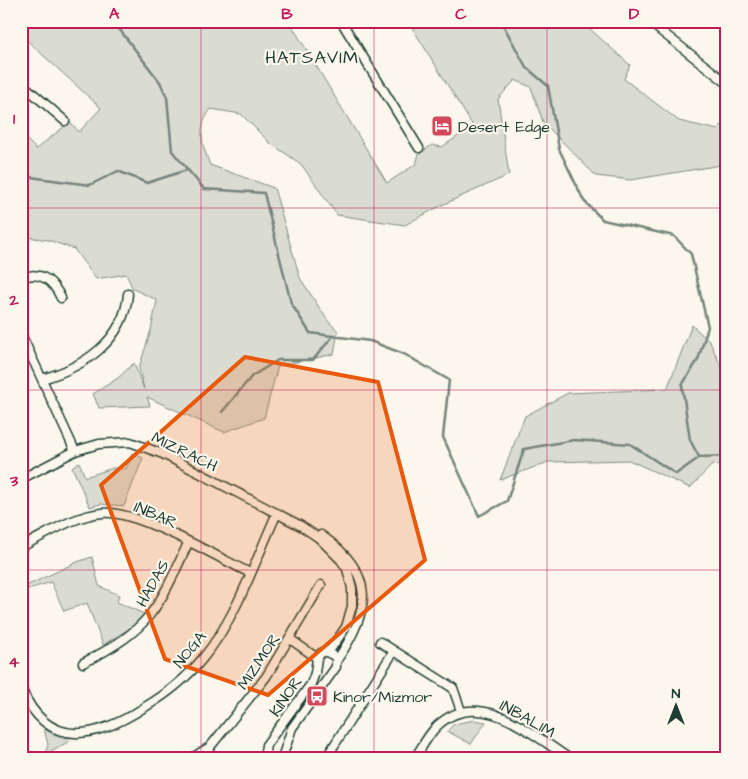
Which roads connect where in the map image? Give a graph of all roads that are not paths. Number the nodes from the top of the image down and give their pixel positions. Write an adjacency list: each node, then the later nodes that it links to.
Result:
1 (342, 21): 6 (street)
2 (648, 21): 4 (street)
3 (21, 83): 5 (street)
4 (727, 83)
5 (65, 121)
6 (418, 148)
7 (21, 278): 9 (street)
8 (128, 294): 11 (street)
9 (61, 298)
10 (21, 334): 11 (street)
11 (42, 379): 12 (street)
12 (76, 451): 13 (street, MIZRACH); 14 (street, MIZRACH)
13 (21, 480)
14 (277, 513): 17 (street, NOGA); 22 (street, MIZRACH); 23 (street, MIZRACH)
15 (188, 543): 16 (street, INBAR); 17 (street, INBAR); 25 (street, HADAS)
16 (21, 547)
17 (250, 573): 27 (street, NOGA)
18 (321, 585): 19 (street, MIZMOR)
19 (290, 639): 24 (street); 30 (street, MIZMOR)
20 (380, 642): 21 (street)
21 (394, 650): 28 (street); 33 (street)
22 (327, 652): 23 (street); 24 (street)
23 (337, 660): 26 (street)
24 (317, 661): 26 (street); 29 (street, KINOR)
25 (83, 663)
26 (332, 671): 32 (street, KINOR)
27 (21, 688)
28 (461, 711): 35 (street, INBALIM); 40 (street)
29 (270, 740): 31 (street, KINOR); 32 (street)
30 (210, 747): 36 (street, MIZMOR); 37 (street, MIZMOR)
31 (265, 748): 38 (street); 39 (street)
32 (286, 748): 34 (street, KINOR)
33 (328, 755)
34 (284, 757)
35 (565, 757)
36 (192, 758)
37 (206, 758)
38 (259, 758)
39 (269, 758)
40 (415, 758)

